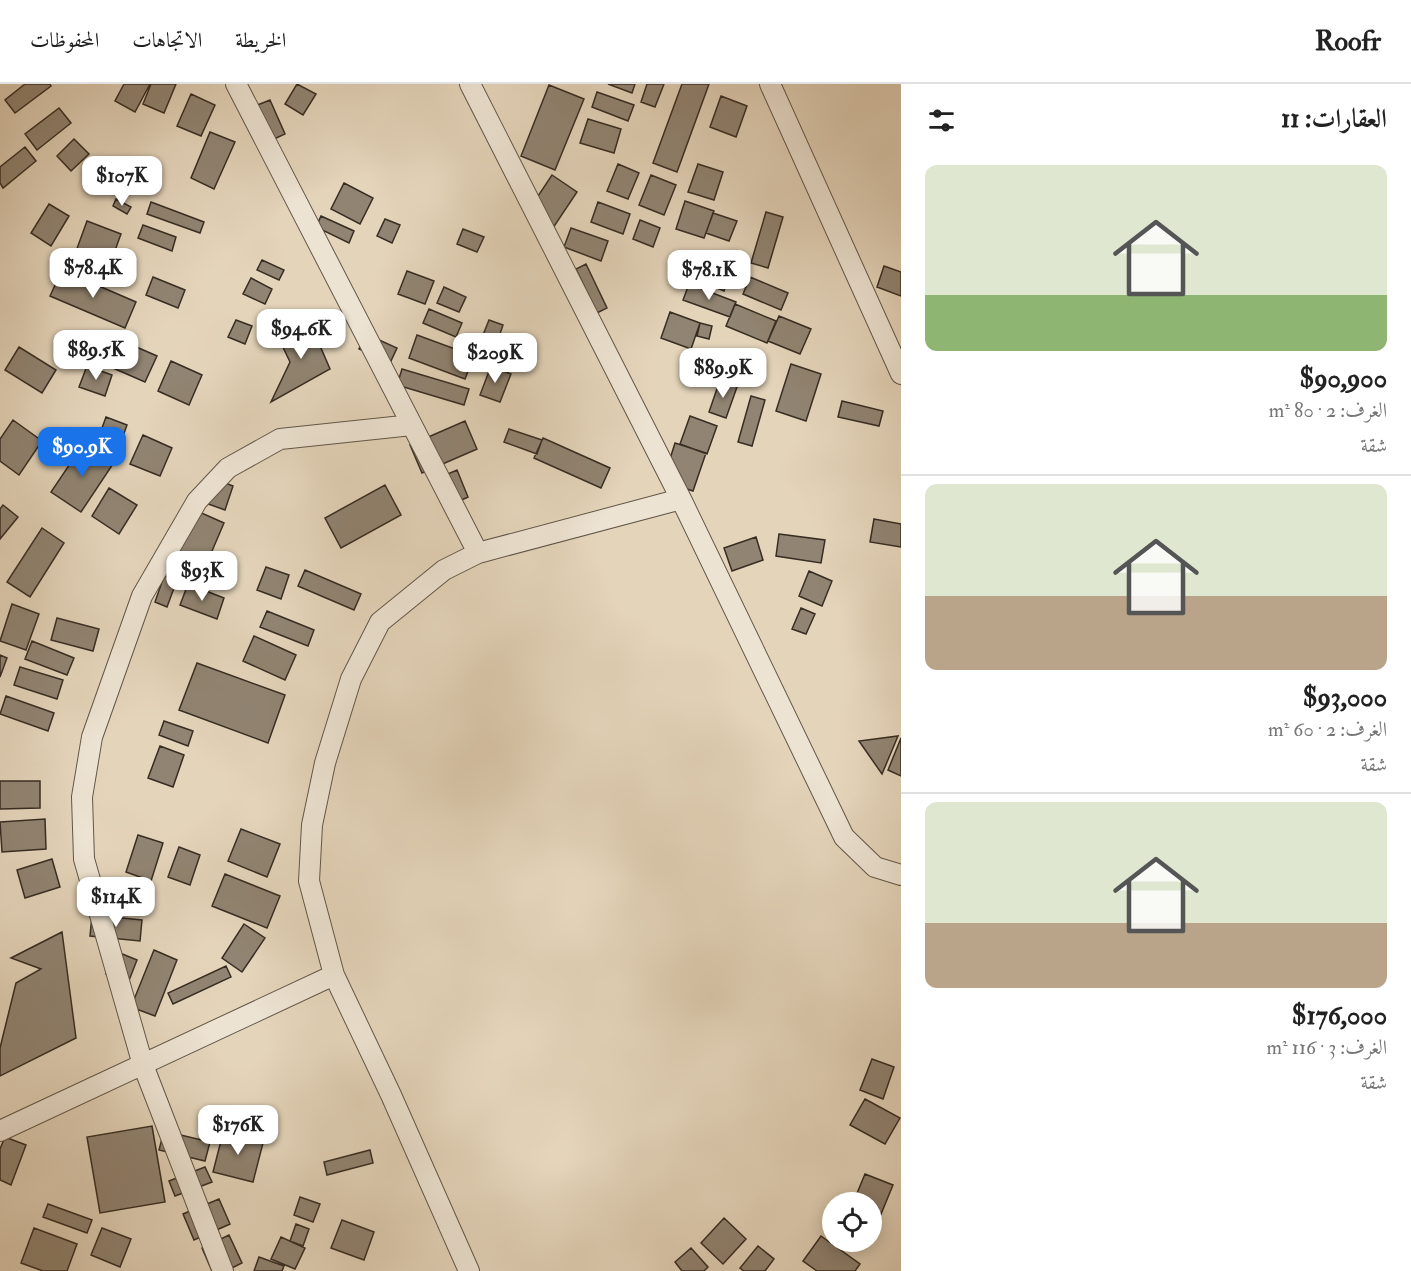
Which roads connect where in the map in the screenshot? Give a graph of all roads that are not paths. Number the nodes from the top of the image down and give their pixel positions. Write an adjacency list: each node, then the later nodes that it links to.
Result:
1 (236, 84): 5 (street)
2 (470, 84): 6 (street)
3 (770, 84): 4 (street)
4 (901, 374)
5 (412, 425): 7 (street); 10 (street)
6 (681, 498): 7 (street); 8 (street)
7 (478, 553): 9 (street)
8 (901, 875)
9 (334, 975): 10 (street); 13 (street)
10 (143, 1065): 11 (street); 12 (street)
11 (0, 1131)
12 (223, 1271)
13 (469, 1271)

